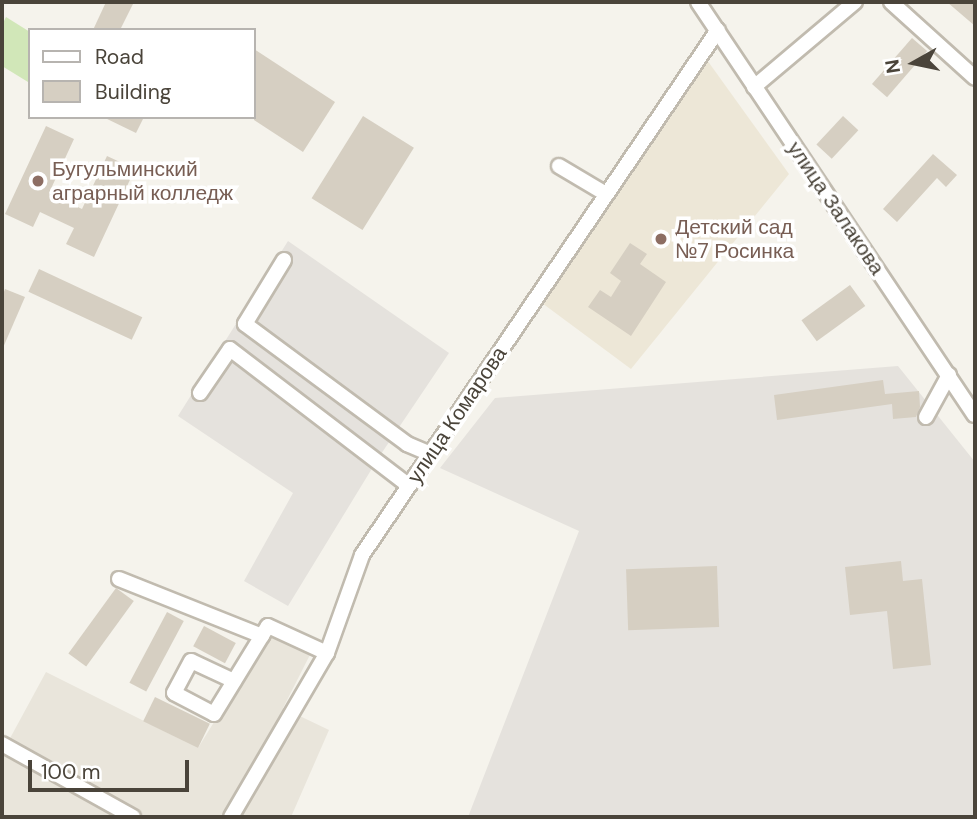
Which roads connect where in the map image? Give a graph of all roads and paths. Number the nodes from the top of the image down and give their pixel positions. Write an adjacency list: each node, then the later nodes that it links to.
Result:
1 (698, 2): 4 (street, улица Залакова)
2 (855, 2): 6 (street)
3 (891, 2): 5 (street)
4 (718, 30): 6 (street, улица Залакова); 8 (street, улица Комарова)
5 (975, 78)
6 (754, 87): 10 (street, улица Залакова)
7 (559, 166): 8 (street)
8 (606, 194): 14 (street, улица Комарова)
9 (284, 260): 14 (street)
10 (949, 375): 12 (street, улица Залакова); 13 (street)
11 (200, 393): 15 (street)
12 (975, 415)
13 (926, 417)
14 (430, 454): 15 (street, улица Комарова)
15 (409, 486): 18 (street, улица Комарова)
16 (119, 579): 17 (street)
17 (262, 636): 18 (street); 19 (street)
18 (327, 653): 22 (street, улица Комарова)
19 (234, 681)
20 (2, 744): 21 (street)
21 (133, 817)
22 (231, 817)

